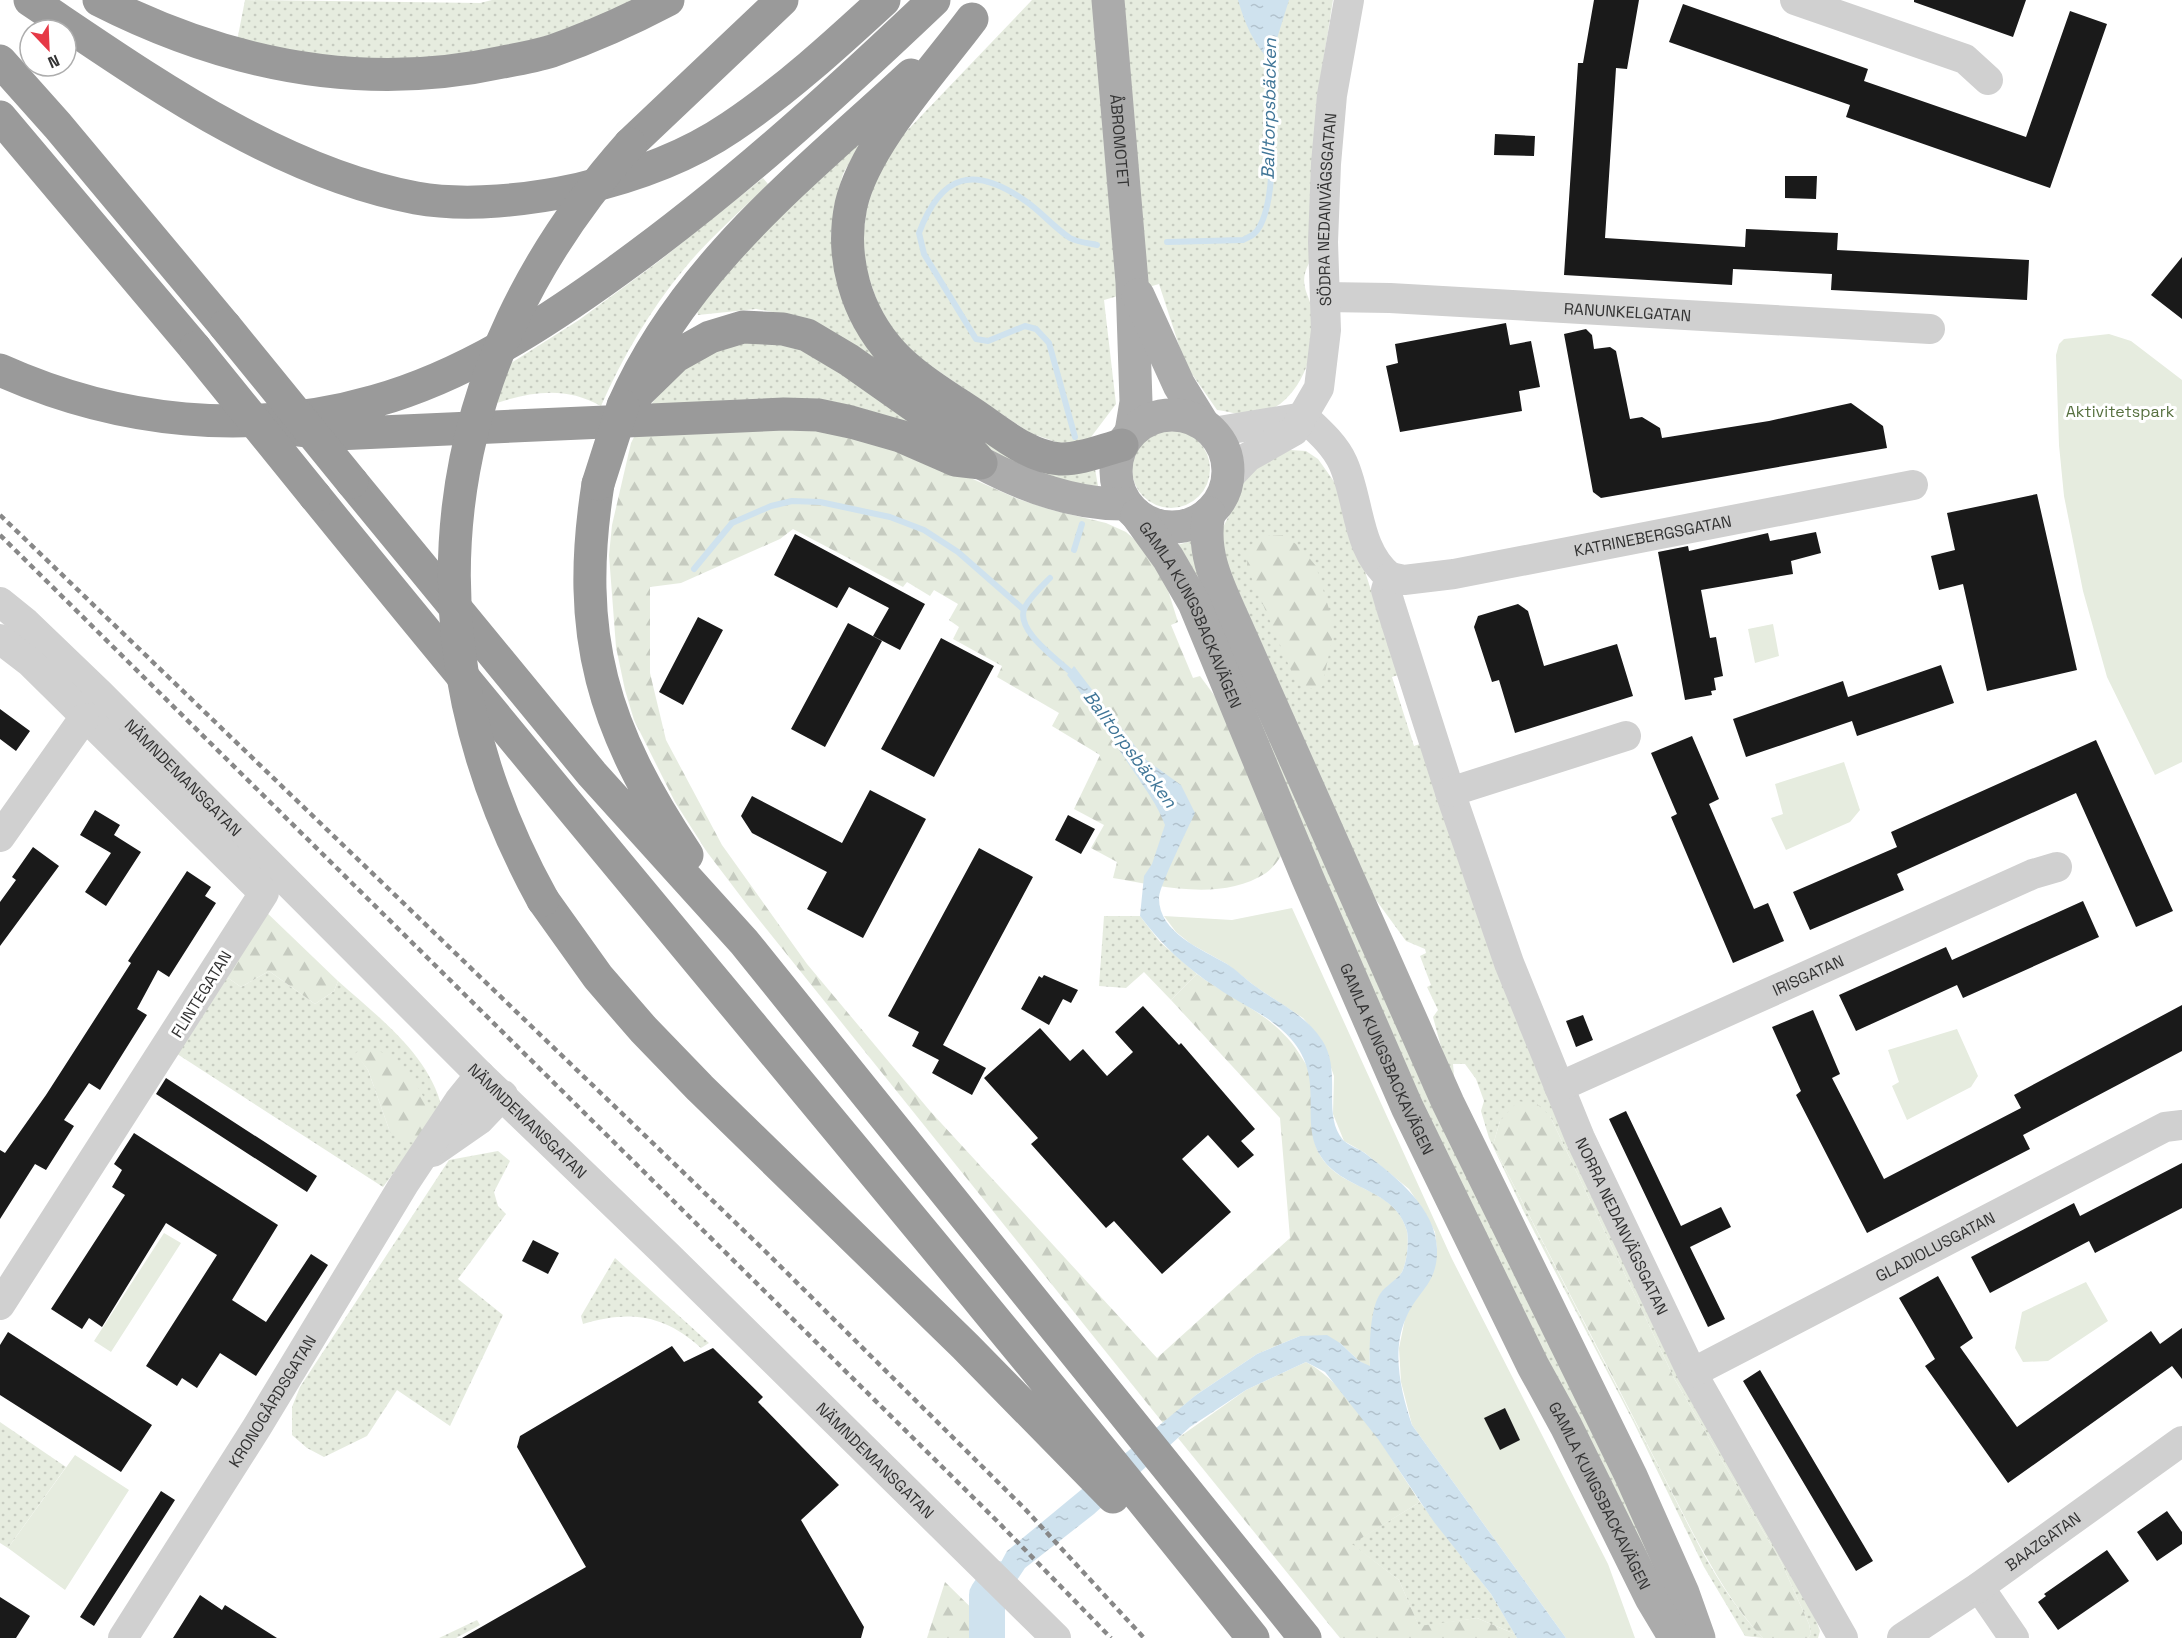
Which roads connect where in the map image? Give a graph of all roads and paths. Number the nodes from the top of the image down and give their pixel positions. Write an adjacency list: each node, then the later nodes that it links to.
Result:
1 (30, 0): 5 (highway)
2 (99, 0): 3 (highway)
3 (668, 0)
4 (782, 0): 45 (highway, bridge)
5 (884, 0)
6 (934, 0): 20 (highway)
7 (1108, 0): 14 (main road, ÅBROMOTET)
8 (1349, 0): 15 (street, SÖDRA NEDANVÄGSGATAN)
9 (1795, 0): 12 (street)
10 (982, 10): 18 (highway); 22 (highway)
11 (0, 61): 36 (highway, bridge)
12 (1988, 80)
13 (0, 117): 45 (highway, bridge)
14 (1132, 282): 21 (main road, ÅBROMOTET); 22 (main road, ÅBROMOTET)
15 (1325, 297): 16 (street, RANUNKELGATAN); 19 (street, SÖDRA NEDANVÄGSGATAN)
16 (1930, 329)
17 (0, 370): 20 (highway)
18 (649, 370): 23 (highway); 36 (highway, bridge)
19 (1304, 417): 21 (street); 24 (street, SÖDRA NEDANVÄGSGATAN); 28 (street)
20 (263, 420): 23 (highway)
21 (1208, 428): 22 (main road); 24 (main road, ÅBROMOTET)
22 (1127, 438): 26 (main road, ÅBROMOTET)
23 (981, 463): 26 (main road)
24 (1227, 479): 27 (main road)
25 (1913, 485): 28 (street, KATRINEBERGSGATAN)
26 (1132, 509): 27 (main road); 48 (main road, GAMLA KUNGSBACKAVÄGEN)
27 (1209, 513): 47 (main road, GAMLA KUNGSBACKAVÄGEN)
28 (1390, 577): 33 (street, NORRA NEDANVÄGSGATAN)
29 (0, 602): 37 (street, NÄMNDEMANSGATAN)
30 (0, 639): 31 (street)
31 (84, 718): 34 (street); 42 (street, FLINTEGATAN)
32 (1626, 736): 33 (street)
33 (1450, 792): 38 (street, NORRA NEDANVÄGSGATAN)
34 (0, 837)
35 (2057, 867): 38 (street, IRISGATAN)
36 (744, 942): 52 (highway)
37 (480, 1075): 39 (street, NÄMNDEMANSGATAN); 41 (street, KRONOGÅRDSGATAN)
38 (1559, 1087): 43 (street, NORRA NEDANVÄGSGATAN)
39 (503, 1095): 41 (street, KRONOGÅRDSGATAN); 51 (street, NÄMNDEMANSGATAN)
40 (2182, 1125): 43 (street, GLADIOLUSGATAN)
41 (421, 1161): 50 (street, KRONOGÅRDSGATAN)
42 (0, 1305)
43 (1692, 1373): 57 (street, NORRA NEDANVÄGSGATAN)
44 (2182, 1441): 46 (street, BAAZGATAN)
45 (1105, 1471): 49 (highway)
46 (1979, 1587): 58 (street, BAAZGATAN); 59 (street)
47 (1683, 1593): 55 (main road, GAMLA KUNGSBACKAVÄGEN); 56 (main road, GAMLA KUNGSBACKAVÄGEN)
48 (1651, 1598): 53 (main road, GAMLA KUNGSBACKAVÄGEN); 54 (main road, GAMLA KUNGSBACKAVÄGEN)
49 (1246, 1630)
50 (123, 1638)
51 (1056, 1638)
52 (1305, 1638)
53 (1660, 1638)
54 (1675, 1638)
55 (1699, 1638)
56 (1718, 1638)
57 (1843, 1638)
58 (1902, 1638)
59 (2014, 1638)

